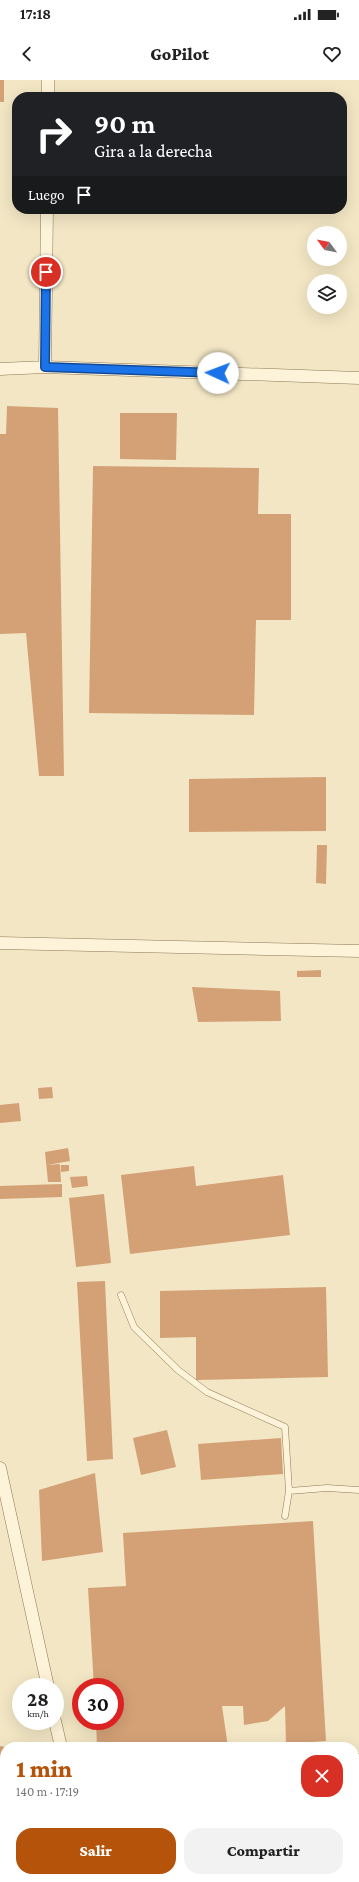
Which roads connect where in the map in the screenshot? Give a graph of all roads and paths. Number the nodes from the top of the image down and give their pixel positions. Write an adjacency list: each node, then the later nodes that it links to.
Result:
1 (48, 80): 2 (street)
2 (48, 92)
3 (47, 214): 4 (street)
4 (45, 367): 5 (street); 6 (street)
5 (0, 369)
6 (359, 378)
7 (0, 943): 8 (street)
8 (359, 951)
9 (121, 1295): 12 (lane)
10 (0, 1468): 14 (street)
11 (359, 1490): 12 (lane)
12 (289, 1491): 13 (lane)
13 (285, 1516)
14 (46, 1678)
15 (57, 1730): 16 (street)
16 (60, 1742)

